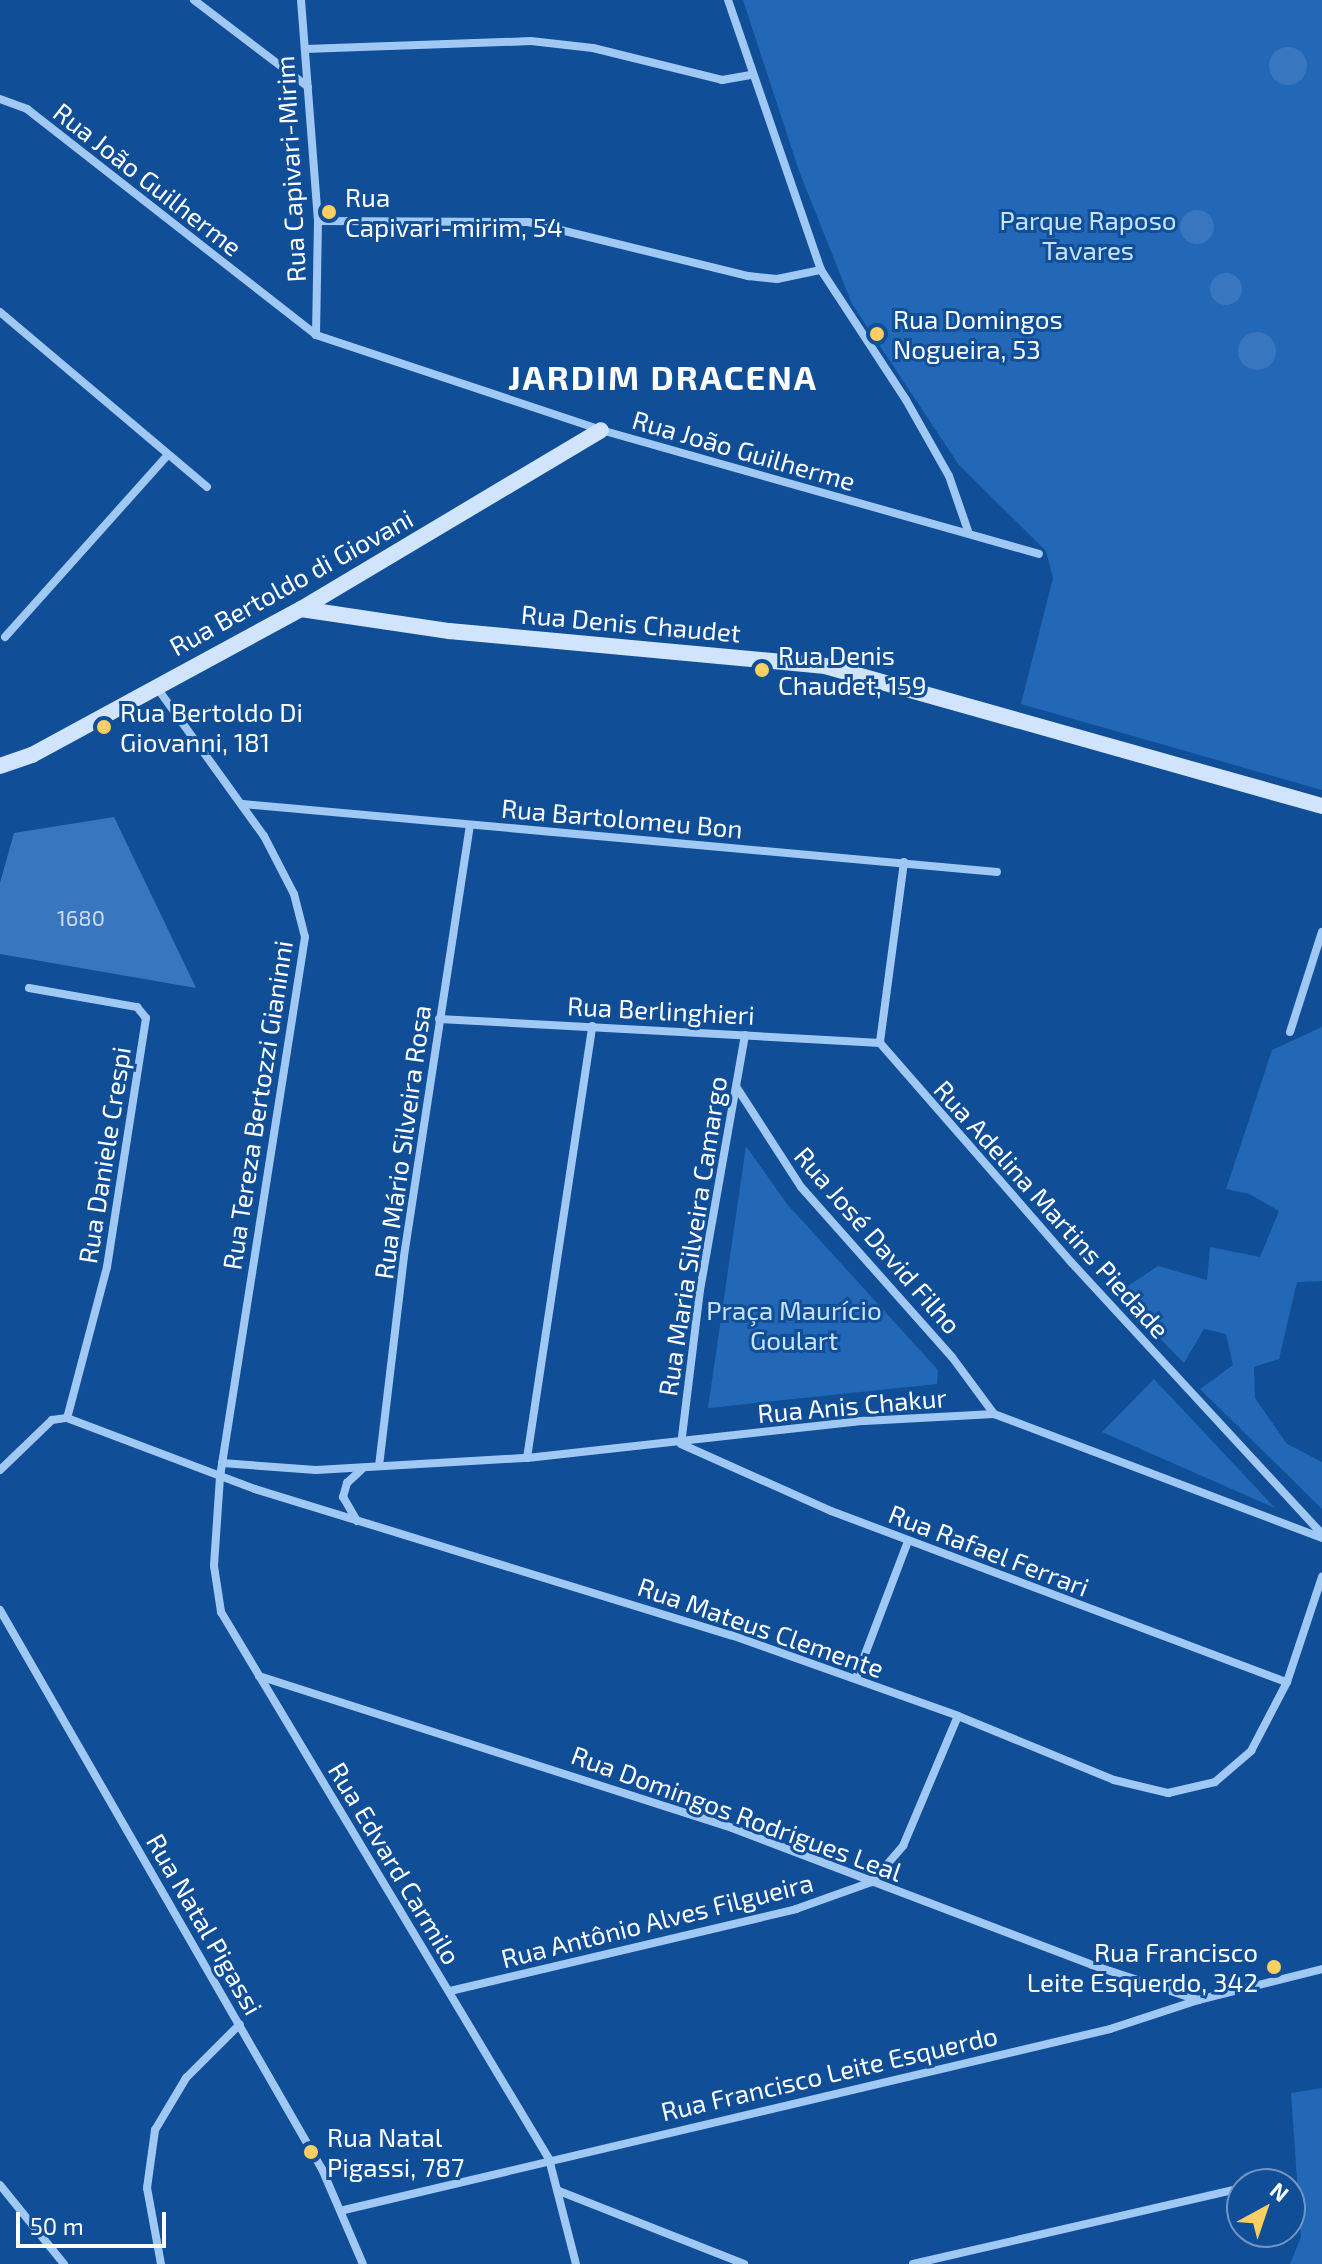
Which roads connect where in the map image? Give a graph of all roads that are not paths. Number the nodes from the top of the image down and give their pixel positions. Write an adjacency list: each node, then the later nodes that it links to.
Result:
1 (194, 0): 6 (street)
2 (301, 0): 4 (street, Rua Capivari-Mirim)
3 (728, 0): 5 (street)
4 (305, 49): 5 (street); 6 (street, Rua Capivari-Mirim)
5 (751, 75): 9 (street)
6 (308, 87): 8 (street, Rua Capivari-Mirim)
7 (0, 99): 11 (street, Rua João Guilherme)
8 (318, 221): 9 (street); 11 (street, Rua Capivari-Mirim)
9 (821, 270): 15 (street)
10 (0, 312): 13 (street)
11 (316, 335): 12 (street, Rua João Guilherme)
12 (601, 430): 15 (street, Rua João Guilherme); 17 (street, Rua Bertoldo di Giovani)
13 (168, 455): 14 (street); 18 (street)
14 (207, 487)
15 (968, 531): 16 (street, Rua João Guilherme)
16 (1039, 554)
17 (301, 609): 19 (street, Rua Bertoldo di Giovani); 22 (street, Rua Denis Chaudet)
18 (5, 637)
19 (155, 685): 20 (street, Rua Bertoldo di Giovani); 21 (street, Rua Tereza Bertozzi Gianinni)
20 (0, 766)
21 (243, 804): 23 (street, Rua Bartolomeu Bon); 38 (street, Rua Tereza Bertozzi Gianinni)
22 (1322, 806)
23 (470, 825): 24 (street, Rua Bartolomeu Bon); 28 (street, Rua Mário Silveira Rosa)
24 (904, 862): 25 (street, Rua Bartolomeu Bon); 32 (street)
25 (997, 872)
26 (1322, 932): 30 (street)
27 (29, 988): 35 (street, Rua Daniele Crespi)
28 (439, 1019): 29 (street, Rua Berlinghieri); 39 (street, Rua Mário Silveira Rosa)
29 (592, 1026): 31 (street, Rua Berlinghieri); 37 (street)
30 (1290, 1032)
31 (745, 1035): 32 (street, Rua Berlinghieri); 33 (street, Rua Maria Silveira Camargo)
32 (880, 1043): 44 (street, Rua Adelina Martins Piedade)
33 (737, 1088): 34 (street, Rua José David Filho); 36 (street, Rua Maria Silveira Camargo)
34 (994, 1414): 36 (street, Rua Anis Chakur); 44 (street, Rua Anis Chakur)
35 (67, 1418): 41 (street); 42 (street, Rua Mateus Clemente)
36 (681, 1444): 37 (street, Rua Anis Chakur); 45 (street, Rua Rafael Ferrari)
37 (527, 1458): 39 (street, Rua Anis Chakur)
38 (222, 1463): 40 (street, Rua Anis Chakur); 42 (street, Rua Tereza Bertozzi Gianinni)
39 (379, 1466): 40 (street, Rua Anis Chakur)
40 (363, 1467): 43 (street)
41 (0, 1470)
42 (220, 1477): 43 (street, Rua Mateus Clemente); 48 (street, Rua Edvard Carmilo)
43 (359, 1523): 49 (street, Rua Mateus Clemente)
44 (1322, 1536)
45 (908, 1541): 49 (street); 50 (street, Rua Rafael Ferrari)
46 (1322, 1577): 50 (street, Rua Mateus Clemente)
47 (0, 1610): 56 (street, Rua Natal Pigassi)
48 (259, 1675): 52 (street, Rua Domingos Rodrigues Leal); 54 (street, Rua Edvard Carmilo)
49 (856, 1678): 51 (street, Rua Mateus Clemente)
50 (1287, 1682): 51 (street, Rua Mateus Clemente)
51 (958, 1716): 52 (street)
52 (872, 1882): 54 (street, Rua Antônio Alves Filgueira); 55 (street, Rua Domingos Rodrigues Leal)
53 (1322, 1969): 55 (street, Rua Francisco Leite Esquerdo)
54 (450, 1991): 57 (street, Rua Edvard Carmilo)
55 (1198, 2000): 57 (street, Rua Francisco Leite Esquerdo)
56 (240, 2024): 61 (street, Rua Natal Pigassi); 63 (street)
57 (549, 2159): 59 (street, Rua Edvard Carmilo); 61 (street, Rua Francisco Leite Esquerdo)
58 (0, 2185): 62 (street)
59 (559, 2191): 65 (street, Rua Edvard Carmilo); 66 (street)
60 (1226, 2192): 67 (street)
61 (344, 2210): 64 (street, Rua Natal Pigassi)
62 (64, 2264)
63 (161, 2264)
64 (363, 2264)
65 (576, 2264)
66 (744, 2264)
67 (913, 2264)

